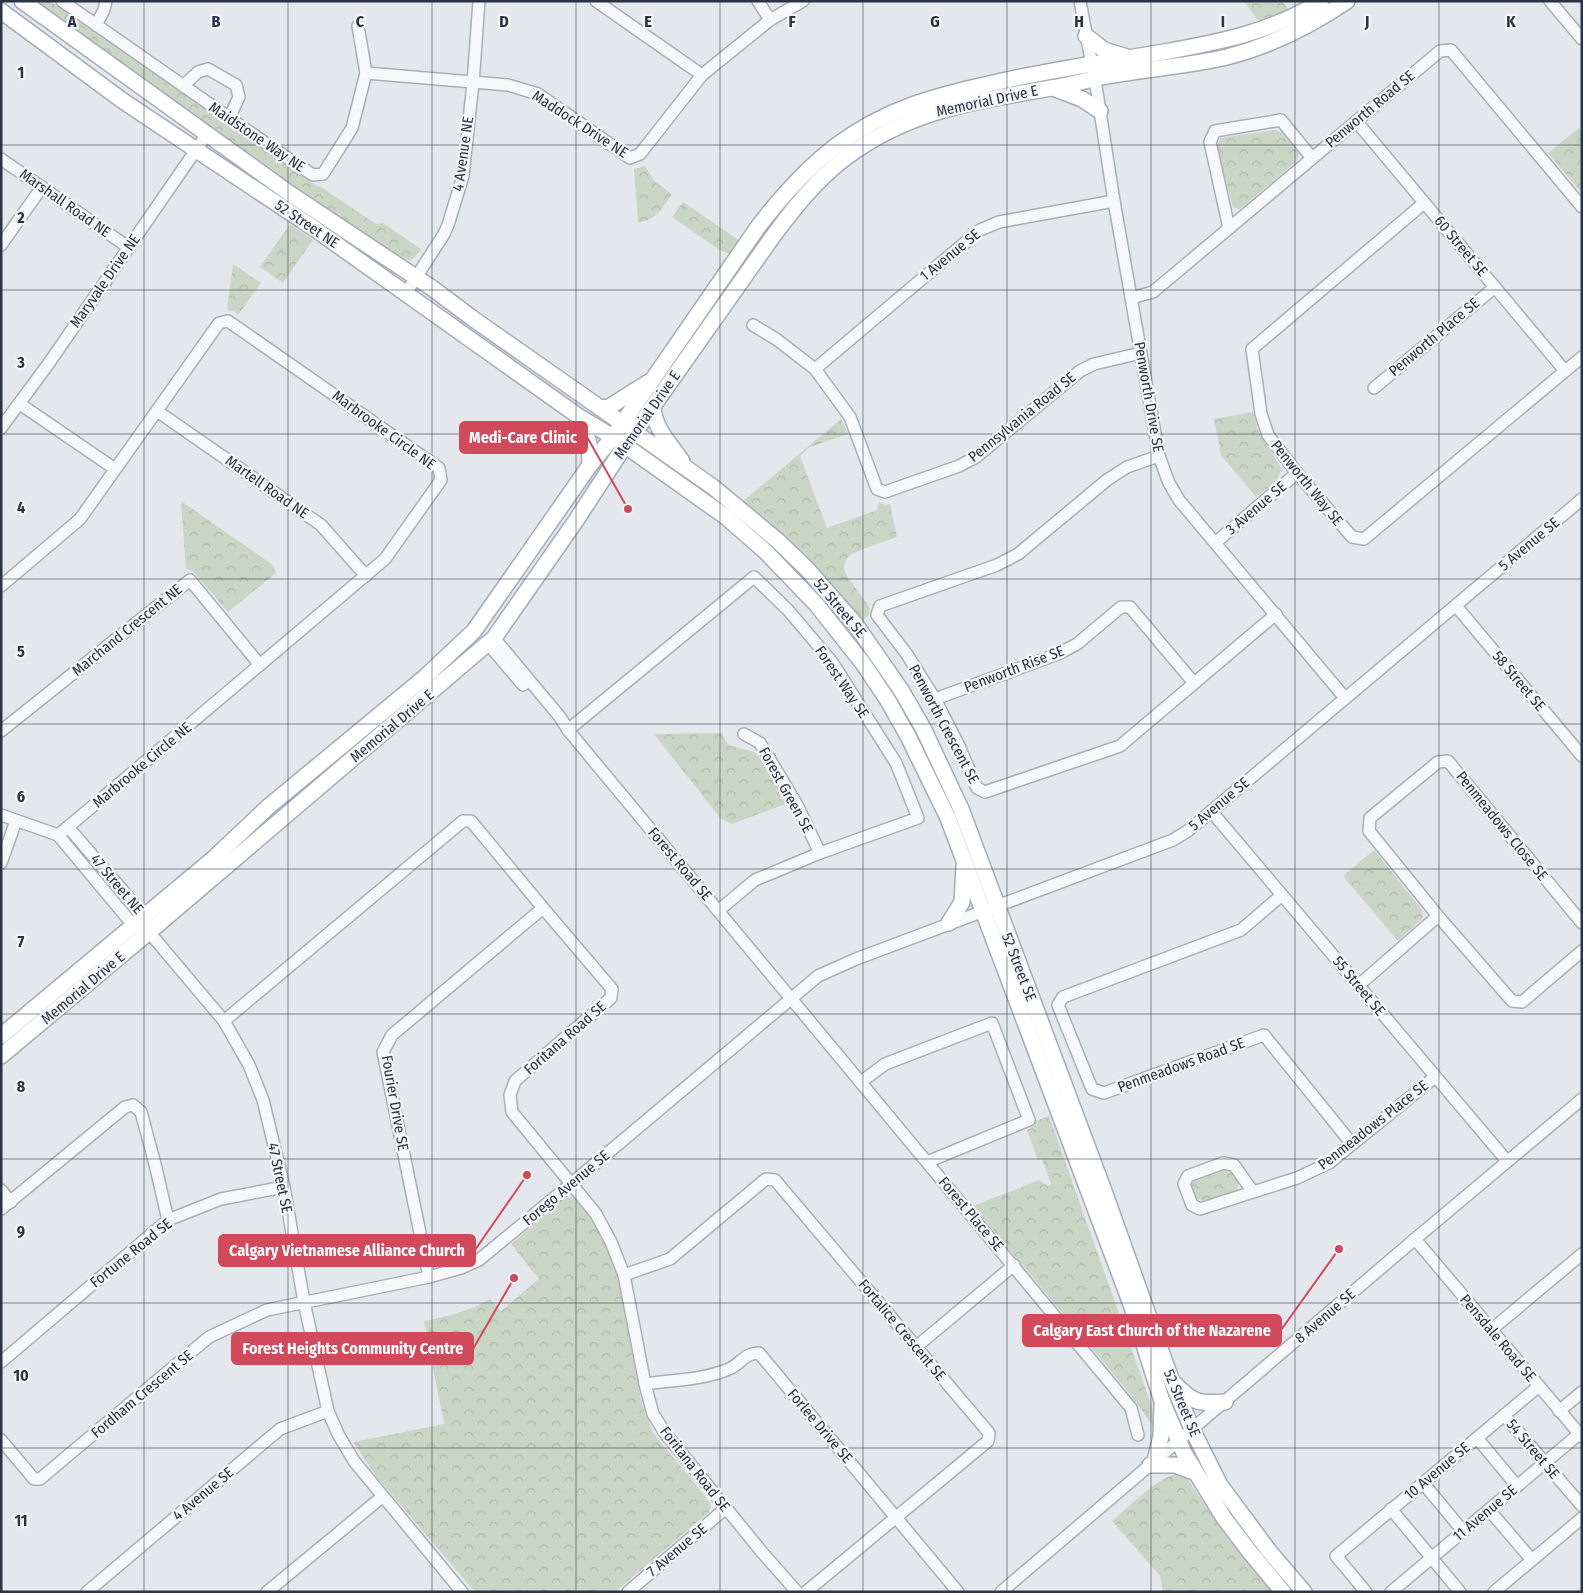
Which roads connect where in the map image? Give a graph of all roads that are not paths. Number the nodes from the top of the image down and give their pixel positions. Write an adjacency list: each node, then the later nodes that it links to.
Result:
1 (22, 1): 28 (main road, 52 Street NE)
2 (106, 1): 14 (street)
3 (478, 1): 22 (street, 4 Avenue NE)
4 (596, 1): 21 (street)
5 (758, 1): 13 (street)
6 (803, 1): 13 (street, Maddock Drive NE)
7 (1080, 1): 16 (street, Penworth Drive SE)
8 (1321, 1): 18 (main road, Memorial Drive E)
9 (1346, 1): 19 (main road, Memorial Drive E)
10 (1550, 1): 17 (street)
11 (66, 2): 14 (street, Maidstone Way NE)
12 (1, 11): 29 (main road, 52 Street NE)
13 (770, 20): 21 (street, Maddock Drive NE)
14 (96, 25): 23 (street, Maidstone Way NE)
15 (358, 26): 20 (street)
16 (1086, 36): 18 (main road); 19 (street, Penworth Drive SE)
17 (1582, 39)
18 (1131, 58): 19 (main road, Memorial Drive E)
19 (1093, 72): 24 (main road, Memorial Drive E); 25 (street, Penworth Drive SE); 48 (main road, Memorial Drive E)
20 (366, 73): 22 (street); 26 (street, Maidstone Way NE)
21 (702, 76): 22 (street, Maddock Drive NE)
22 (473, 83): 39 (street, 4 Avenue NE)
23 (183, 86): 26 (street, Maidstone Way NE); 26 (street)
24 (1053, 88): 25 (main road); 52 (main road, Memorial Drive E)
25 (1100, 111): 33 (street, Penworth Drive SE)
26 (229, 118)
27 (1356, 122): 30 (street, Penworth Road SE); 34 (street, 60 Street SE); 35 (street, Penworth Road SE)
28 (207, 134): 29 (street, Maryvale Drive NE); 39 (main road, 52 Street NE)
29 (196, 150): 38 (street, Maryvale Drive NE); 41 (main road, 52 Street NE)
30 (1312, 158): 36 (street, Penworth Road SE); 36 (street)
31 (1, 159): 32 (street, Marshall Road NE)
32 (42, 186): 37 (street); 38 (street, Marshall Road NE)
33 (1114, 200): 42 (street, Penworth Drive SE); 46 (street, 1 Avenue SE)
34 (1424, 203): 40 (street, 60 Street SE); 63 (street, Penworth Way SE)
35 (1582, 207)
36 (1229, 228): 42 (street, Penworth Road SE)
37 (1, 245)
38 (128, 247): 50 (street, Maryvale Drive NE)
39 (417, 277): 41 (street, 4 Avenue NE); 51 (main road, 52 Street NE)
40 (1495, 287): 47 (street, 60 Street SE); 49 (street, Penworth Place SE)
41 (406, 293): 54 (main road, 52 Street NE)
42 (1131, 298): 44 (street, Penworth Drive SE)
43 (753, 325): 46 (street, Pennsylvania Road SE)
44 (1141, 353): 46 (street, Pennsylvania Road SE); 58 (street, Penworth Drive SE)
45 (1582, 358): 47 (street)
46 (815, 369)
47 (1565, 371): 63 (street, Penworth Way SE)
48 (652, 380): 51 (main road); 56 (main road, Memorial Drive E)
49 (1374, 388)
50 (20, 404): 55 (street, Maryvale Drive NE); 61 (street)
51 (600, 408): 56 (main road, 52 Street NE)
52 (653, 408): 56 (main road, Memorial Drive E); 62 (main road)
53 (157, 411): 61 (street, Marbrooke Circle NE); 67 (street, Martell Road NE); 67 (street, Marbrooke Circle NE)
54 (581, 418): 57 (main road, 52 Street NE); 60 (main road)
55 (1, 428)
56 (628, 429): 57 (main road, Memorial Drive E); 62 (main road, 52 Street SE)
57 (619, 442): 59 (main road, 52 Street SE); 60 (main road, Memorial Drive E); 64 (main road, Memorial Drive E)
58 (1159, 456): 66 (street, Penworth Drive SE); 75 (street, Penworth Crescent SE)
59 (643, 459): 64 (main road); 86 (main road, 52 Street SE)
60 (590, 465): 93 (main road, Memorial Drive E)
61 (115, 468): 68 (street, Marbrooke Circle NE)
62 (687, 468): 90 (main road, 52 Street SE)
63 (1297, 473): 66 (street, 3 Avenue SE)
64 (604, 478): 71 (main road, Memorial Drive E)
65 (1582, 500): 69 (street, 5 Avenue SE)
66 (1215, 542): 70 (street, Penworth Drive SE)
67 (366, 576): 72 (street, Marbrooke Circle NE)
68 (1, 586)
69 (1456, 606): 74 (street, 5 Avenue SE); 79 (street, 58 Street SE)
70 (1276, 614): 73 (street, Penworth Crescent SE); 74 (street, Penworth Drive SE)
71 (491, 641): 76 (street, Forest Road SE); 96 (main road, Memorial Drive E)
72 (260, 665): 77 (street, Marchand Crescent NE); 83 (street, Marbrooke Circle NE)
73 (1194, 683): 75 (street, Penworth Rise SE); 75 (street, Penworth Crescent SE)
74 (1345, 698): 80 (street, 5 Avenue SE)
75 (934, 699)
76 (568, 730): 85 (street, Forest Way SE); 91 (street, Forest Road SE)
77 (1, 731)
78 (744, 734): 85 (street, Forest Green SE)
79 (1581, 753)
80 (1211, 811): 88 (street, 55 Street SE); 90 (street, 5 Avenue SE)
81 (1, 815): 82 (street)
82 (16, 821): 84 (street); 87 (street)
83 (68, 827): 84 (street, Marbrooke Circle NE); 93 (street, 47 Street NE)
84 (58, 836): 93 (street, 47 Street NE)
85 (820, 853): 91 (street, Forest Way SE)
86 (964, 858): 90 (main road, 52 Street SE); 94 (main road)
87 (1, 863)
88 (1282, 895): 98 (street, 55 Street SE); 106 (street, Penmeadows Road SE)
89 (543, 908): 100 (street, Foritana Road SE); 109 (street, Foritana Road SE); 120 (street, Fourier Drive SE)
90 (990, 909): 94 (street, 5 Avenue SE); 125 (main road, 52 Street SE); 129 (main road, 52 Street SE)
91 (718, 910): 99 (street, Forest Road SE)
92 (1438, 916): 95 (street, Penmeadows Close SE); 97 (street, Penmeadows Close SE); 98 (street)
93 (139, 920): 96 (street, 47 Street NE); 101 (main road, Memorial Drive E)
94 (949, 923): 99 (street, 5 Avenue SE)
95 (1582, 923)
96 (149, 932): 100 (street, 47 Street SE); 102 (main road, Memorial Drive E)
97 (1582, 951)
98 (1359, 985): 103 (street, 55 Street SE)
99 (791, 998): 104 (street, Forest Place SE); 109 (street, Forego Avenue SE)
100 (224, 1021): 110 (street, 47 Street SE)
101 (1, 1036)
102 (1, 1056)
103 (1435, 1077): 106 (street, Penmeadows Place SE); 107 (street, 55 Street SE)
104 (861, 1082): 108 (street, Forest Place SE); 108 (street)
105 (1582, 1099): 107 (street, 8 Avenue SE)
106 (1352, 1144): 112 (street, Penmeadows Place SE)
107 (1507, 1161): 116 (street, 8 Avenue SE)
108 (928, 1162): 118 (street, Forest Place SE)
109 (571, 1184): 119 (street, Foritana Road SE); 120 (street, Forego Avenue SE)
110 (284, 1187): 115 (street, Fortune Road SE); 121 (street, 47 Street SE)
111 (1, 1190): 113 (street)
112 (1253, 1192): 112 (street, Penmeadows Place SE)
113 (11, 1202): 114 (street); 115 (street)
114 (1, 1210)
115 (168, 1220): 124 (street, Fortune Road SE)
116 (1415, 1239): 122 (street, Pensdale Road SE); 130 (street, 8 Avenue SE)
117 (1582, 1254): 122 (street)
118 (1014, 1265): 123 (street); 135 (street, Forest Place SE)
119 (624, 1275): 123 (street, Fortalice Crescent SE); 126 (street, Foritana Road SE)
120 (429, 1277): 121 (street, Forego Avenue SE)
121 (304, 1302): 131 (street, 47 Street SE); 138 (street, Fordham Crescent SE)
122 (1492, 1330): 127 (street, Pensdale Road SE)
123 (916, 1348): 150 (street, Fortalice Crescent SE)
124 (1, 1362)
125 (1171, 1379): 130 (main road); 134 (main road, 52 Street SE)
126 (645, 1384): 147 (street, Foritana Road SE); 150 (street, Forlee Drive SE)
127 (1538, 1386): 132 (street, Pensdale Road SE); 133 (street, 10 Avenue SE)
128 (1582, 1392): 132 (street)
129 (1162, 1401): 139 (main road, 52 Street SE); 140 (main road)
130 (1225, 1402): 134 (street, 8 Avenue SE)
131 (328, 1411): 145 (street, 47 Street SE); 156 (street, 4 Avenue SE)
132 (1559, 1411): 136 (street, Pensdale Road SE)
133 (1504, 1415): 137 (street, 10 Avenue SE); 141 (street, 54 Street SE)
134 (1192, 1429): 139 (street, 8 Avenue SE); 164 (main road, 52 Street SE)
135 (1138, 1435)
136 (1580, 1436): 141 (street, 11 Avenue SE)
137 (1477, 1438): 143 (street, 10 Avenue SE); 144 (street)
138 (1, 1440)
139 (1179, 1440): 140 (street, 8 Avenue SE); 142 (main road, 52 Street SE)
140 (1152, 1463): 142 (main road); 162 (street, 8 Avenue SE)
141 (1545, 1463): 144 (street, 11 Avenue SE); 146 (street, 54 Street SE)
142 (1194, 1472): 163 (main road, 52 Street SE)
143 (1423, 1483): 148 (street, 10 Avenue SE); 152 (street)
144 (1517, 1486): 149 (street, 11 Avenue SE)
145 (382, 1497): 155 (street, 47 Street SE); 157 (street)
146 (1582, 1506)
147 (726, 1508): 158 (street, 7 Avenue SE); 159 (street, Foritana Road SE)
148 (1392, 1509): 153 (street); 165 (street, 10 Avenue SE)
149 (1489, 1510): 152 (street, 11 Avenue SE); 154 (street)
150 (896, 1517): 160 (street, Fortalice Crescent SE); 161 (street, Forlee Drive SE)
151 (1582, 1518): 154 (street)
152 (1463, 1532): 153 (street, 11 Avenue SE)
153 (1432, 1558): 166 (street, 11 Avenue SE); 167 (street)
154 (1532, 1560): 168 (street)
155 (455, 1589)
156 (86, 1592)
157 (268, 1592)
158 (628, 1592)
159 (797, 1592)
160 (806, 1592)
161 (958, 1592)
162 (1001, 1592)
163 (1283, 1592)
164 (1304, 1592)
165 (1366, 1592)
166 (1391, 1592)
167 (1460, 1592)
168 (1494, 1592)

